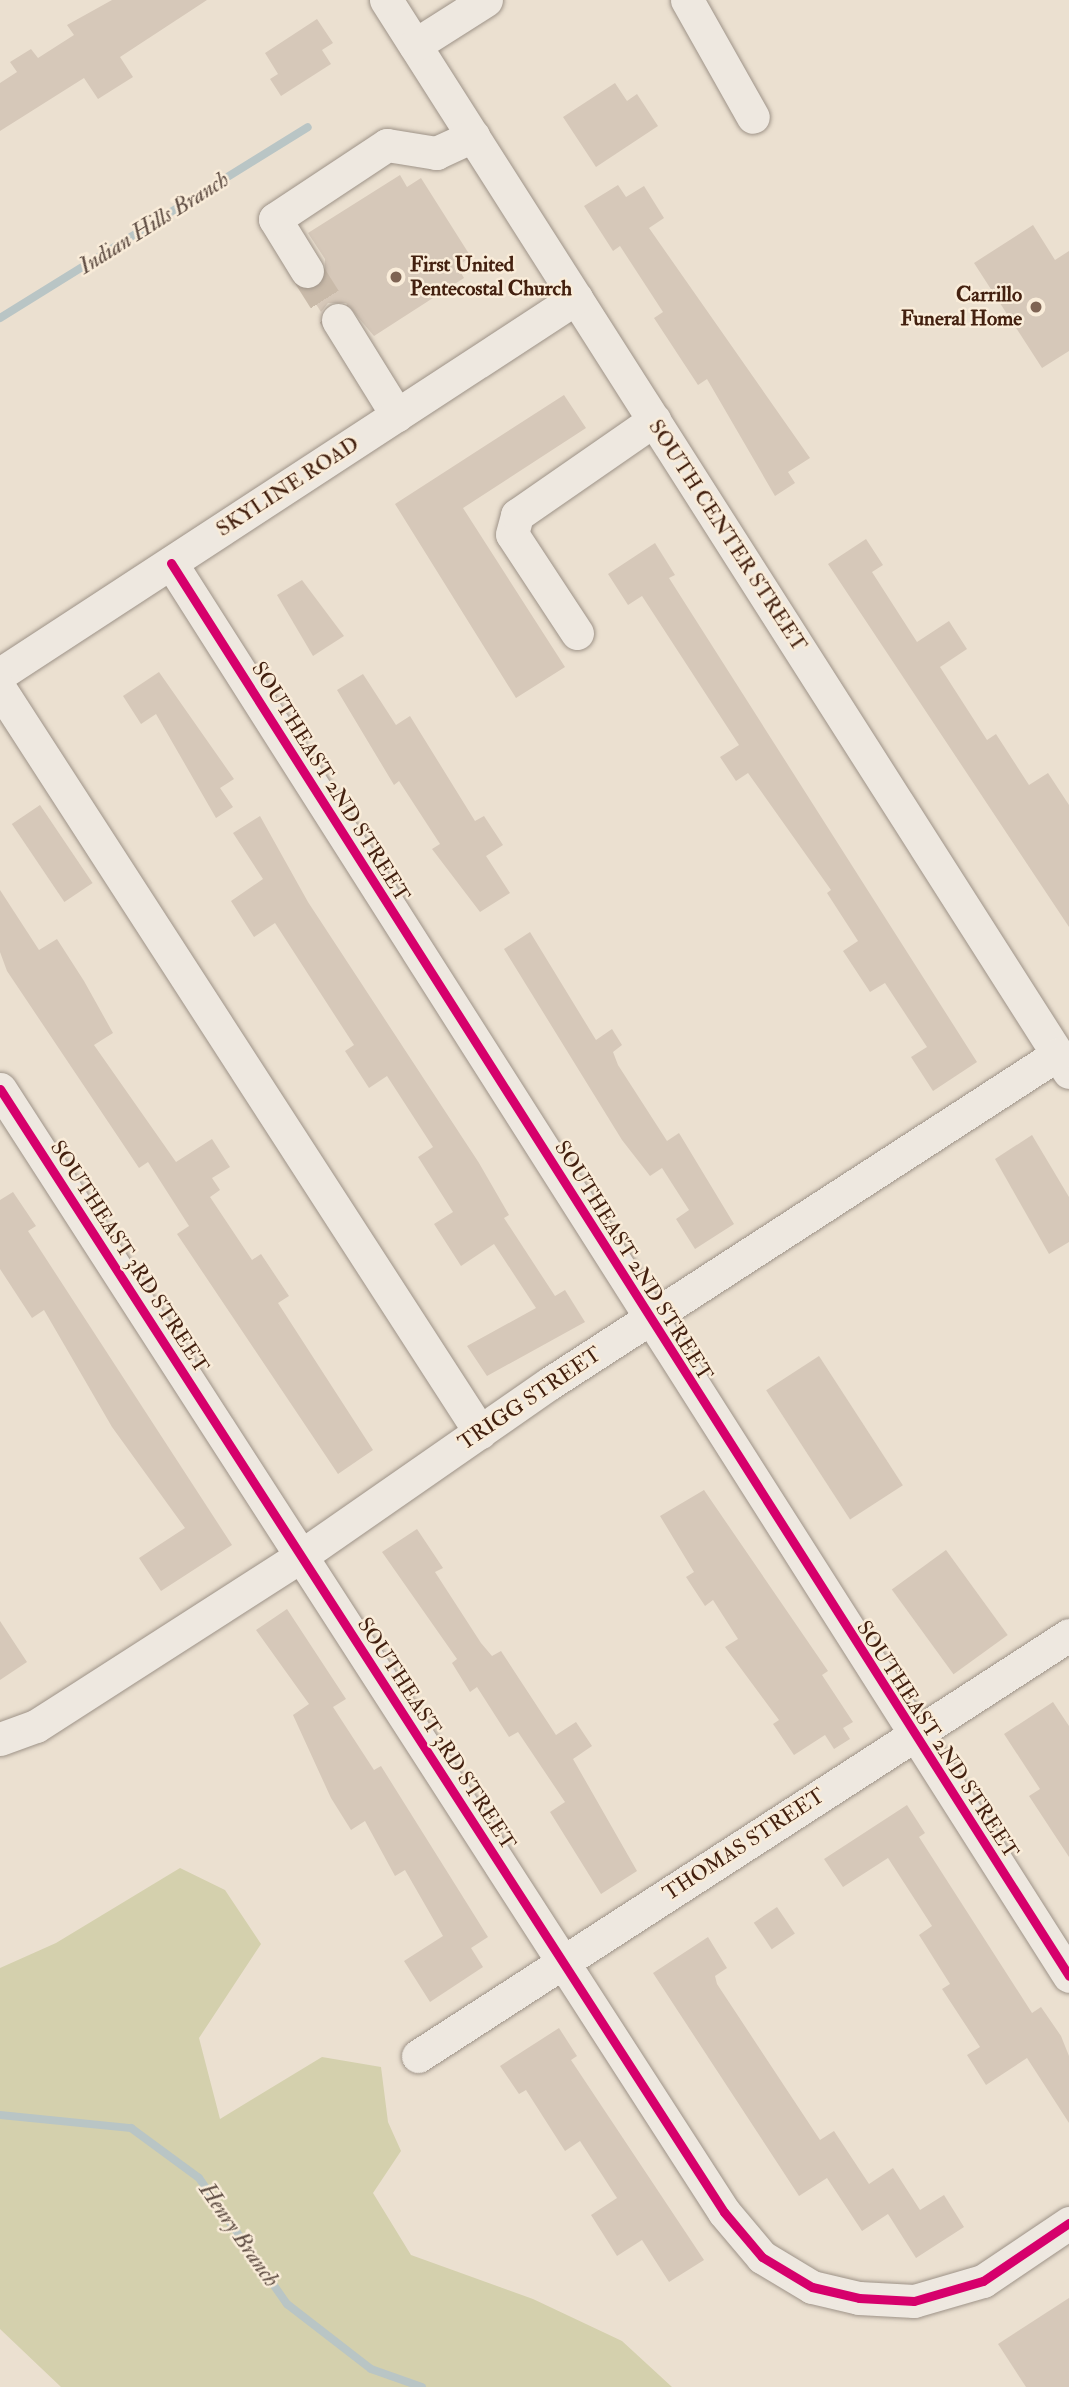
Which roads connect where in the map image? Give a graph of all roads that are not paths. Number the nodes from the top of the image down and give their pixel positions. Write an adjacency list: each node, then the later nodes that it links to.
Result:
1 (386, 0): 4 (street, SOUTH CENTER STREET)
2 (486, 0): 4 (street)
3 (687, 0): 5 (street)
4 (415, 45): 6 (street, SOUTH CENTER STREET)
5 (753, 117)
6 (472, 136): 7 (street); 8 (street, SOUTH CENTER STREET)
7 (307, 271)
8 (576, 298): 10 (street, SKYLINE ROAD); 11 (street, SOUTH CENTER STREET)
9 (338, 320): 10 (street)
10 (397, 415): 12 (street, SKYLINE ROAD)
11 (654, 420): 13 (street); 16 (street, SOUTH CENTER STREET)
12 (171, 563): 14 (street, SKYLINE ROAD); 18 (street, SOUTHEAST 2ND STREET)
13 (577, 633)
14 (0, 674)
15 (0, 689): 19 (street)
16 (1064, 1063): 18 (street, TRIGG STREET)
17 (0, 1089): 20 (street, SOUTHEAST 3RD STREET)
18 (649, 1319): 19 (street, TRIGG STREET); 22 (street, SOUTHEAST 2ND STREET)
19 (480, 1432): 20 (street, TRIGG STREET)
20 (301, 1556): 23 (street, TRIGG STREET); 24 (street, SOUTHEAST 3RD STREET)
21 (1069, 1635): 22 (street, THOMAS STREET)
22 (913, 1736): 24 (street, THOMAS STREET); 25 (street, SOUTHEAST 2ND STREET)
23 (0, 1740)
24 (563, 1962): 26 (street, THOMAS STREET); 27 (street, SOUTHEAST 3RD STREET)
25 (1069, 1976)
26 (418, 2056)
27 (1069, 2223)

